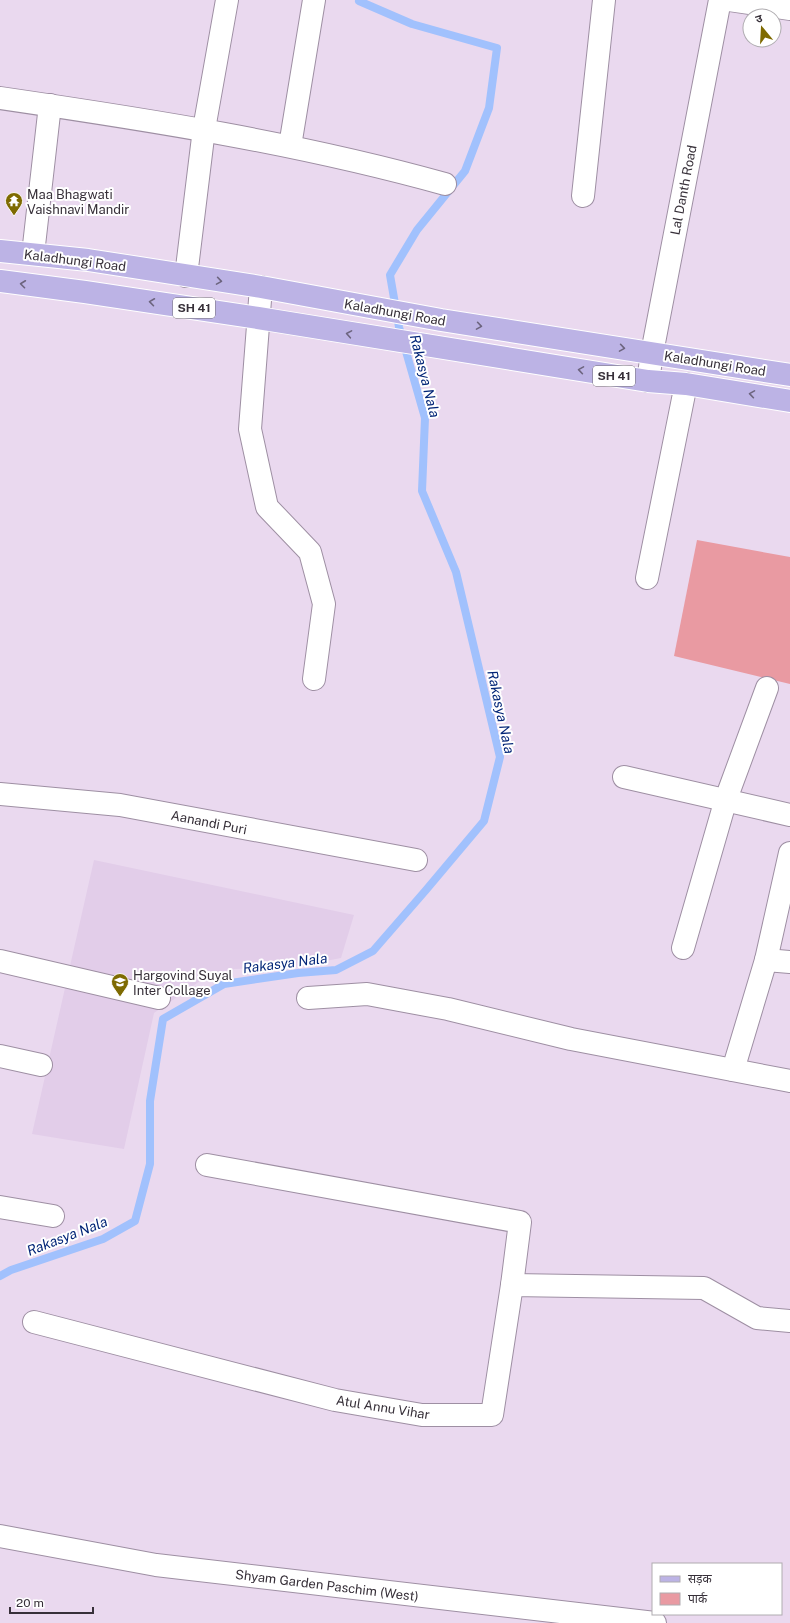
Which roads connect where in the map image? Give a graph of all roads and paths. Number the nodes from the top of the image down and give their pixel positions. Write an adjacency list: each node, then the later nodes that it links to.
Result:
1 (227, 0): 9 (street)
2 (314, 0): 10 (street)
3 (604, 0): 12 (street)
4 (720, 0): 21 (street, Lal Danth Road)
5 (729, 0): 6 (street)
6 (790, 9)
7 (0, 98): 8 (street)
8 (50, 105): 9 (street); 14 (street)
9 (204, 129): 10 (street); 16 (street)
10 (290, 146): 11 (street)
11 (445, 184)
12 (584, 196)
13 (0, 251): 14 (main road, Kaladhungi Road / SH 41)
14 (33, 254): 15 (main road, Kaladhungi Road / SH 41)
15 (88, 260): 16 (main road, Kaladhungi Road / SH 41); 19 (main road)
16 (186, 276): 18 (main road, Kaladhungi Road / SH 41, one-way to 18)
17 (0, 282): 19 (main road, Kaladhungi Road / SH 41, one-way to 17)
18 (261, 287): 20 (street); 21 (main road, Kaladhungi Road / SH 41, one-way to 21)
19 (85, 292): 20 (main road, Kaladhungi Road / SH 41, one-way to 19)
20 (258, 318): 23 (main road, Kaladhungi Road / SH 41, one-way to 20); 27 (street)
21 (652, 353): 22 (main road, Kaladhungi Road / SH 41); 23 (street, Lal Danth Road)
22 (790, 375)
23 (648, 381): 24 (main road, Kaladhungi Road / SH 41)
24 (686, 384): 25 (main road, Kaladhungi Road / SH 41, one-way to 24); 26 (street)
25 (790, 401)
26 (647, 578)
27 (314, 680)
28 (767, 688): 31 (street)
29 (624, 777): 31 (street)
30 (0, 794): 34 (street, Aanandi Puri)
31 (726, 799): 32 (street); 35 (street)
32 (790, 815)
33 (790, 852): 36 (street)
34 (416, 860)
35 (683, 948)
36 (766, 960): 38 (street); 43 (street)
37 (0, 961): 39 (street)
38 (790, 962)
39 (159, 998)
40 (308, 998): 43 (street)
41 (0, 1056): 42 (street)
42 (41, 1065)
43 (733, 1070): 44 (street)
44 (790, 1081)
45 (207, 1164): 48 (street)
46 (0, 1207): 47 (street)
47 (53, 1216)
48 (512, 1285): 49 (street); 50 (street, Atul Annu Vihar)
49 (790, 1321)
50 (34, 1322)
51 (0, 1536): 52 (street, Shyam Garden Paschim (West))
52 (655, 1623)

